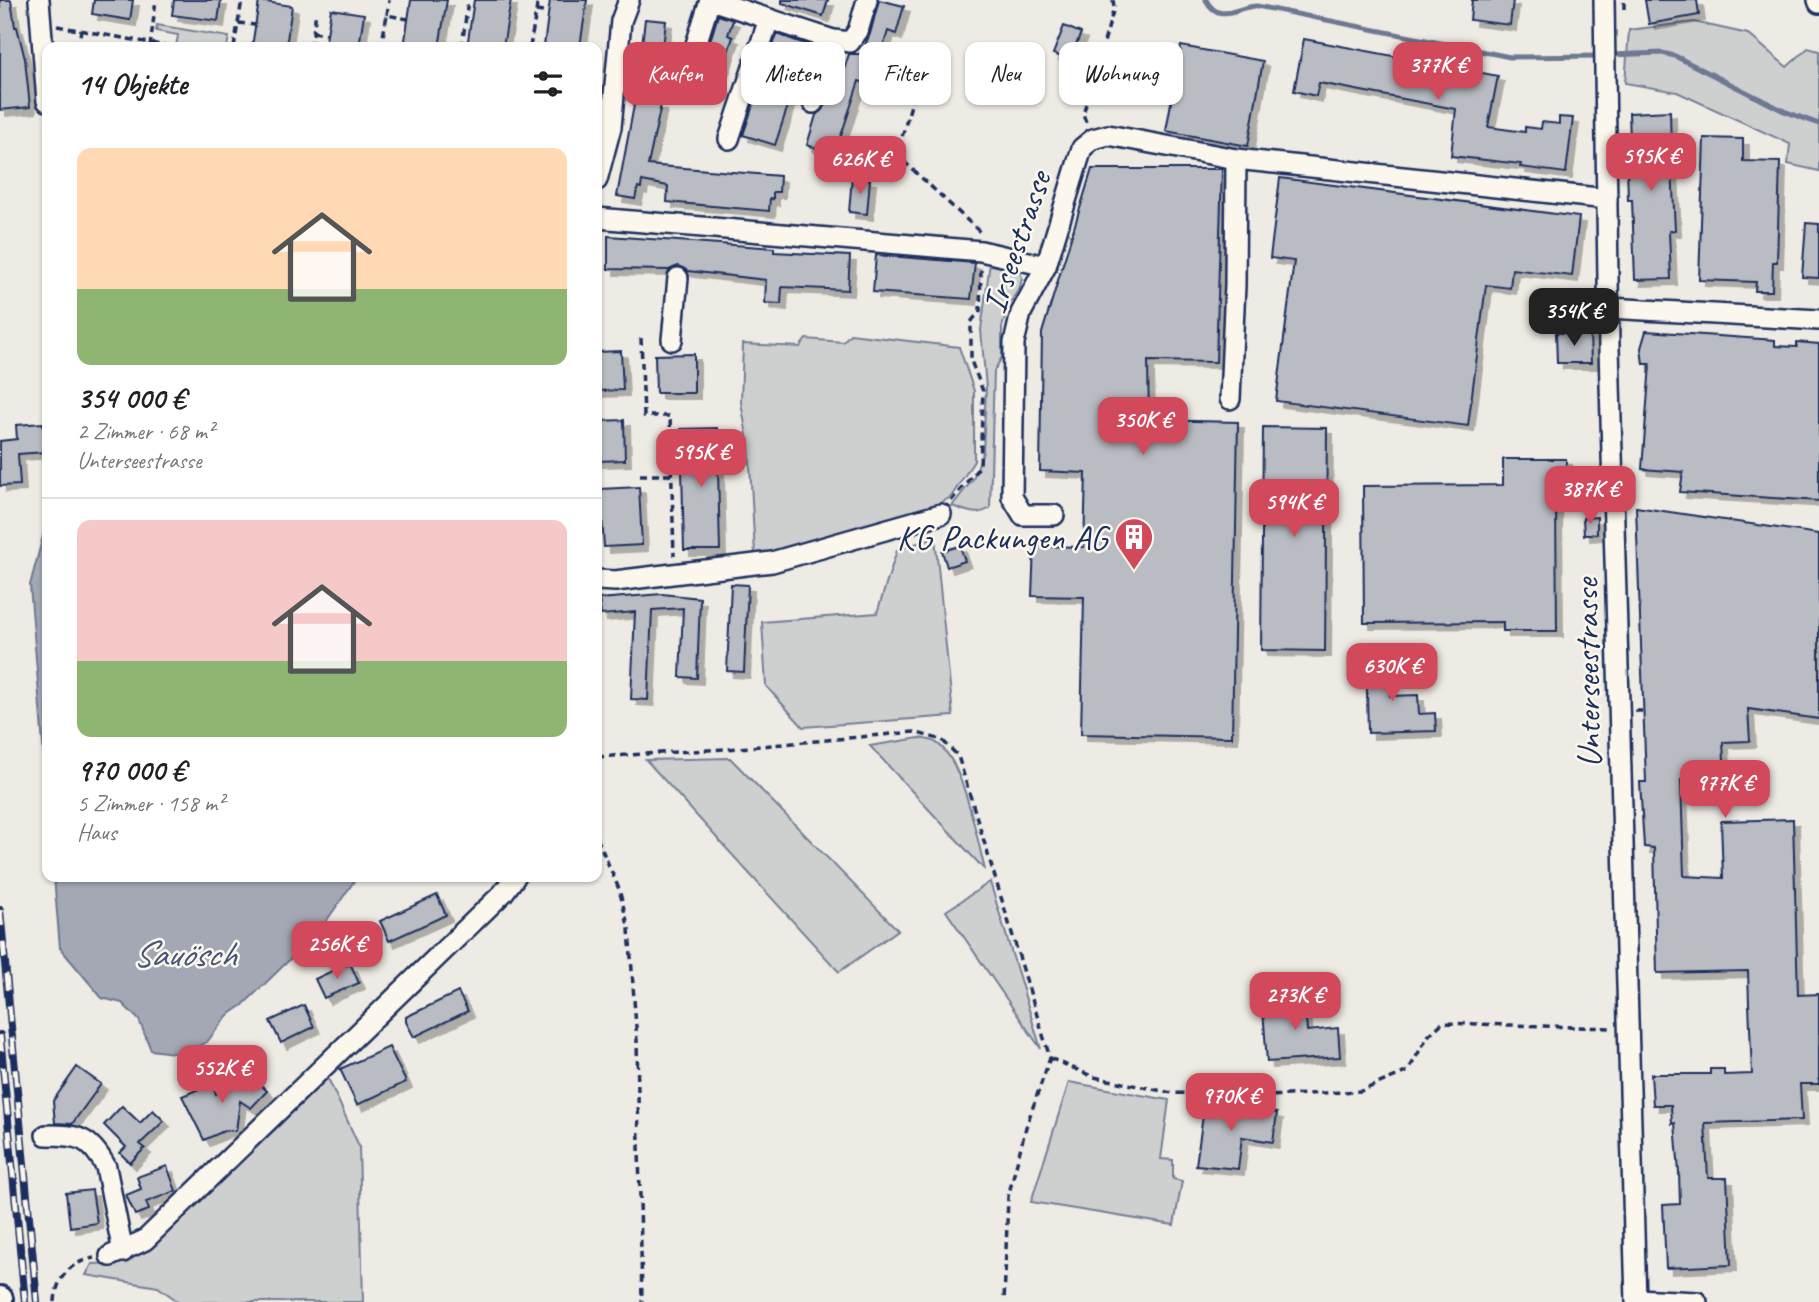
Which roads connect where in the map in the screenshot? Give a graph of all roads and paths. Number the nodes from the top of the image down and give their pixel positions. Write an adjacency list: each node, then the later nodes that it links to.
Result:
1 (39, 0): 18 (street)
2 (156, 0): 28 (path)
3 (242, 0): 19 (path)
4 (389, 0): 15 (path)
5 (471, 0): 32 (path)
6 (538, 0): 12 (path)
7 (628, 0): 38 (street)
8 (710, 0): 17 (street); 34 (street)
9 (867, 0): 24 (street)
10 (1113, 0): 36 (path)
11 (1604, 0): 39 (street, Unterseestrasse)
12 (536, 11): 14 (path); 33 (path)
13 (316, 12): 22 (path)
14 (548, 13)
15 (387, 15): 16 (path); 31 (path)
16 (408, 19)
17 (769, 19): 24 (street); 35 (street)
18 (41, 23): 21 (path); 25 (street)
19 (238, 23): 20 (path); 29 (path)
20 (255, 25)
21 (81, 30): 26 (path); 27 (path)
22 (313, 32): 23 (path); 30 (path)
23 (327, 34)
24 (842, 41): 42 (path)
25 (42, 42)
26 (79, 42)
27 (136, 42)
28 (150, 42)
29 (235, 42)
30 (312, 42)
31 (382, 42)
32 (463, 42)
33 (531, 42)
34 (697, 42)
35 (729, 139)
36 (1093, 139): 37 (street, Irseestrasse); 43 (street, Irseestrasse)
37 (1236, 159): 39 (street, Irseestrasse); 49 (street)
38 (602, 161)
39 (1607, 200): 45 (street, Unterseestrasse)
40 (602, 218): 41 (street)
41 (981, 251): 42 (street); 52 (path)
42 (1006, 256): 43 (street)
43 (1046, 265): 53 (street, Irseestrasse)
44 (678, 278): 48 (street)
45 (1609, 308): 46 (street); 63 (street, Unterseestrasse)
46 (1819, 320)
47 (641, 338): 51 (path)
48 (672, 340)
49 (1230, 399)
50 (640, 475): 51 (path)
51 (671, 475): 54 (path)
52 (941, 514): 54 (street)
53 (1054, 515)
54 (675, 574): 55 (street)
55 (602, 580)
56 (602, 757): 60 (path)
57 (602, 850): 65 (path)
58 (511, 882): 62 (street)
59 (1596, 1028): 60 (path)
60 (1050, 1058): 66 (path)
61 (46, 1135): 62 (street)
62 (117, 1254): 64 (path)
63 (1636, 1301): 67 (street)
64 (55, 1302)
65 (642, 1302)
66 (1004, 1302)
67 (1697, 1302)

